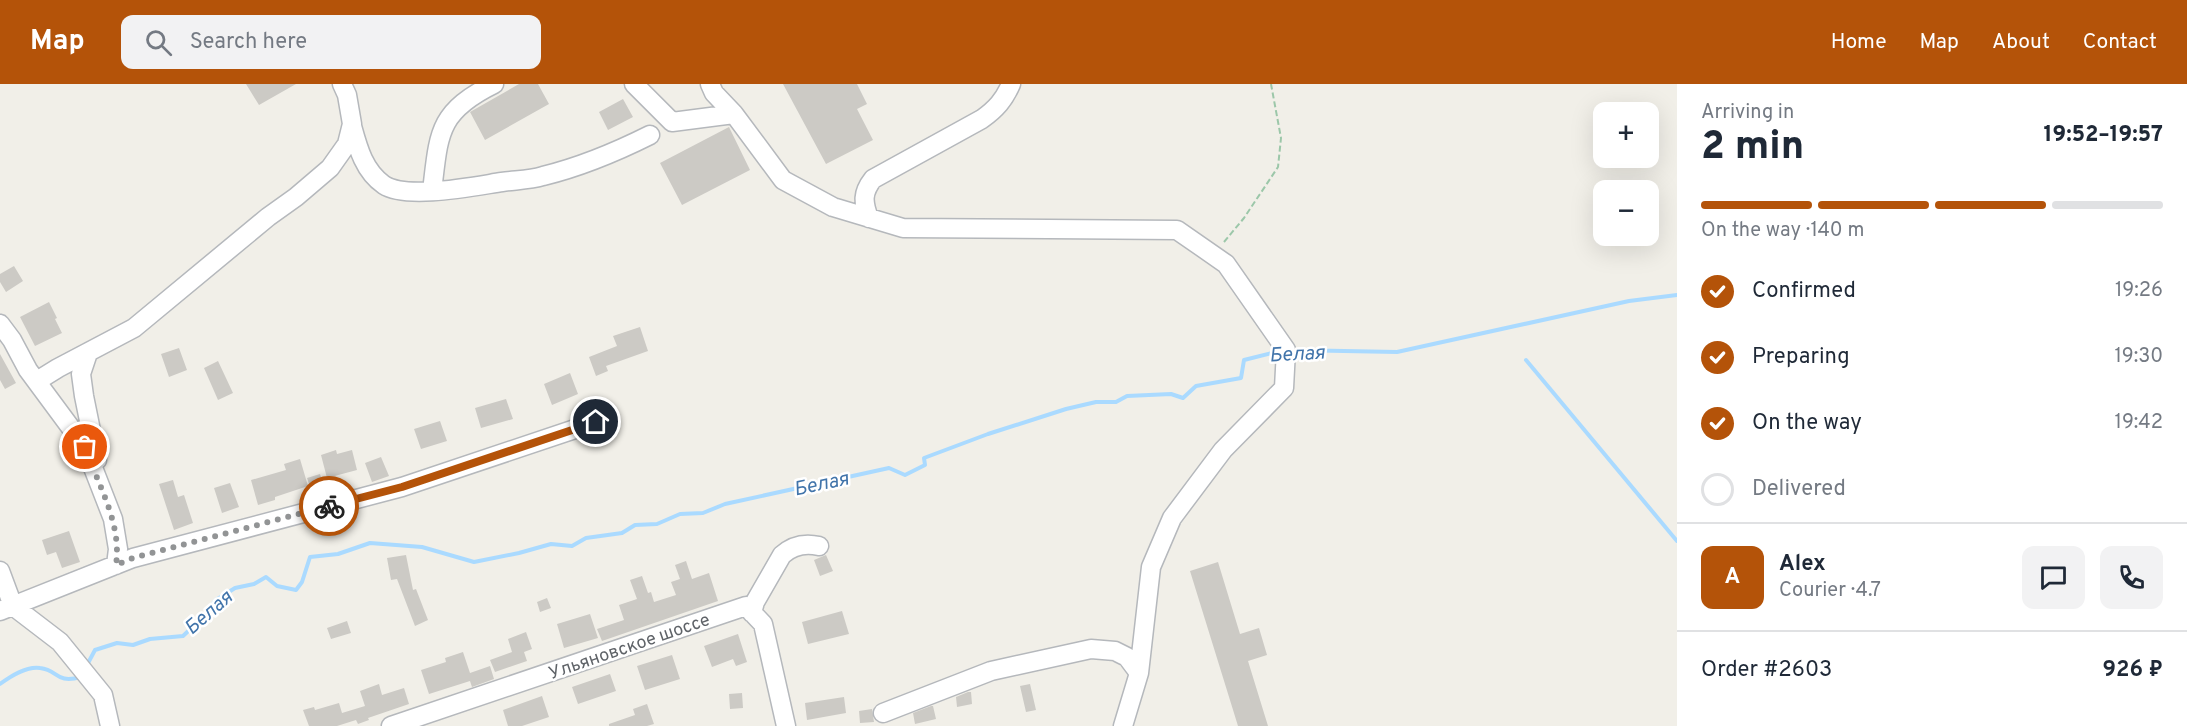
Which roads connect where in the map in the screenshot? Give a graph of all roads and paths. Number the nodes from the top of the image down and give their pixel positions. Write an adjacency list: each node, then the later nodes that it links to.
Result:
1 (342, 84): 8 (street)
2 (494, 84): 10 (street)
3 (634, 84): 7 (street)
4 (710, 84): 7 (street)
5 (1011, 84): 11 (street)
6 (1271, 84): 12 (path)
7 (734, 114): 11 (street)
8 (352, 124): 10 (street); 14 (street)
9 (650, 135): 10 (street)
10 (432, 191)
11 (869, 218): 23 (street)
12 (1222, 244)
13 (0, 324): 15 (street)
14 (88, 353): 15 (street); 17 (street)
15 (37, 381): 17 (street)
16 (596, 422): 19 (street)
17 (100, 484): 19 (street)
18 (819, 546): 22 (street)
19 (116, 565): 21 (street)
20 (0, 571): 21 (street)
21 (7, 609): 25 (street)
22 (752, 613): 26 (street, Ульяновское шоссе); 27 (street)
23 (1139, 673): 24 (street); 28 (street)
24 (884, 714)
25 (110, 726)
26 (391, 726)
27 (786, 726)
28 (1123, 726)

